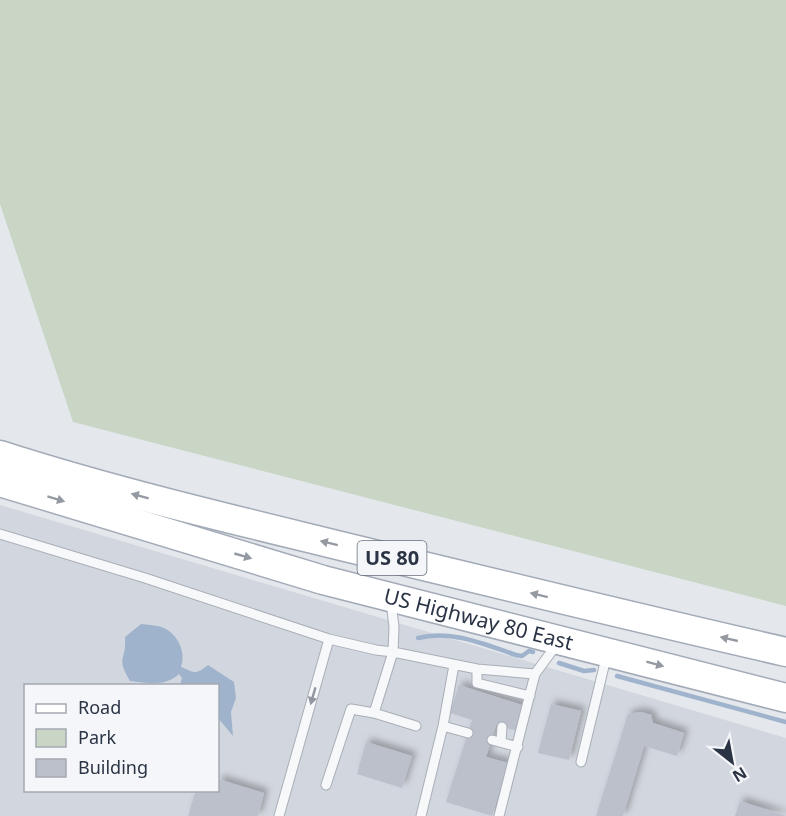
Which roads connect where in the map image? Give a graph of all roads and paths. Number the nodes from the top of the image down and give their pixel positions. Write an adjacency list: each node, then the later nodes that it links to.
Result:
1 (0, 455): 7 (main road, US Highway 80 East / US 80, one-way to 1)
2 (0, 482): 4 (main road, US Highway 80 East / US 80, one-way to 4)
3 (0, 534): 5 (lane)
4 (390, 597): 6 (main road, US Highway 80 East / US 80); 8 (lane)
5 (329, 639): 8 (lane); 23 (lane, one-way to 23)
6 (560, 640): 9 (main road, US Highway 80 East / US 80); 12 (lane)
7 (786, 651)
8 (393, 652): 10 (lane); 15 (lane)
9 (608, 652): 14 (main road, US Highway 80 East / US 80, one-way to 14); 21 (lane)
10 (454, 665): 11 (lane); 17 (lane)
11 (477, 669): 12 (lane); 13 (lane)
12 (535, 674): 13 (lane)
13 (530, 696): 20 (lane)
14 (786, 698)
15 (374, 713): 16 (lane); 22 (lane)
16 (416, 726)
17 (443, 726): 19 (lane); 24 (lane)
18 (502, 727): 20 (lane)
19 (468, 733)
20 (518, 747): 25 (lane)
21 (581, 762)
22 (326, 785)
23 (279, 816)
24 (421, 816)
25 (499, 816)

